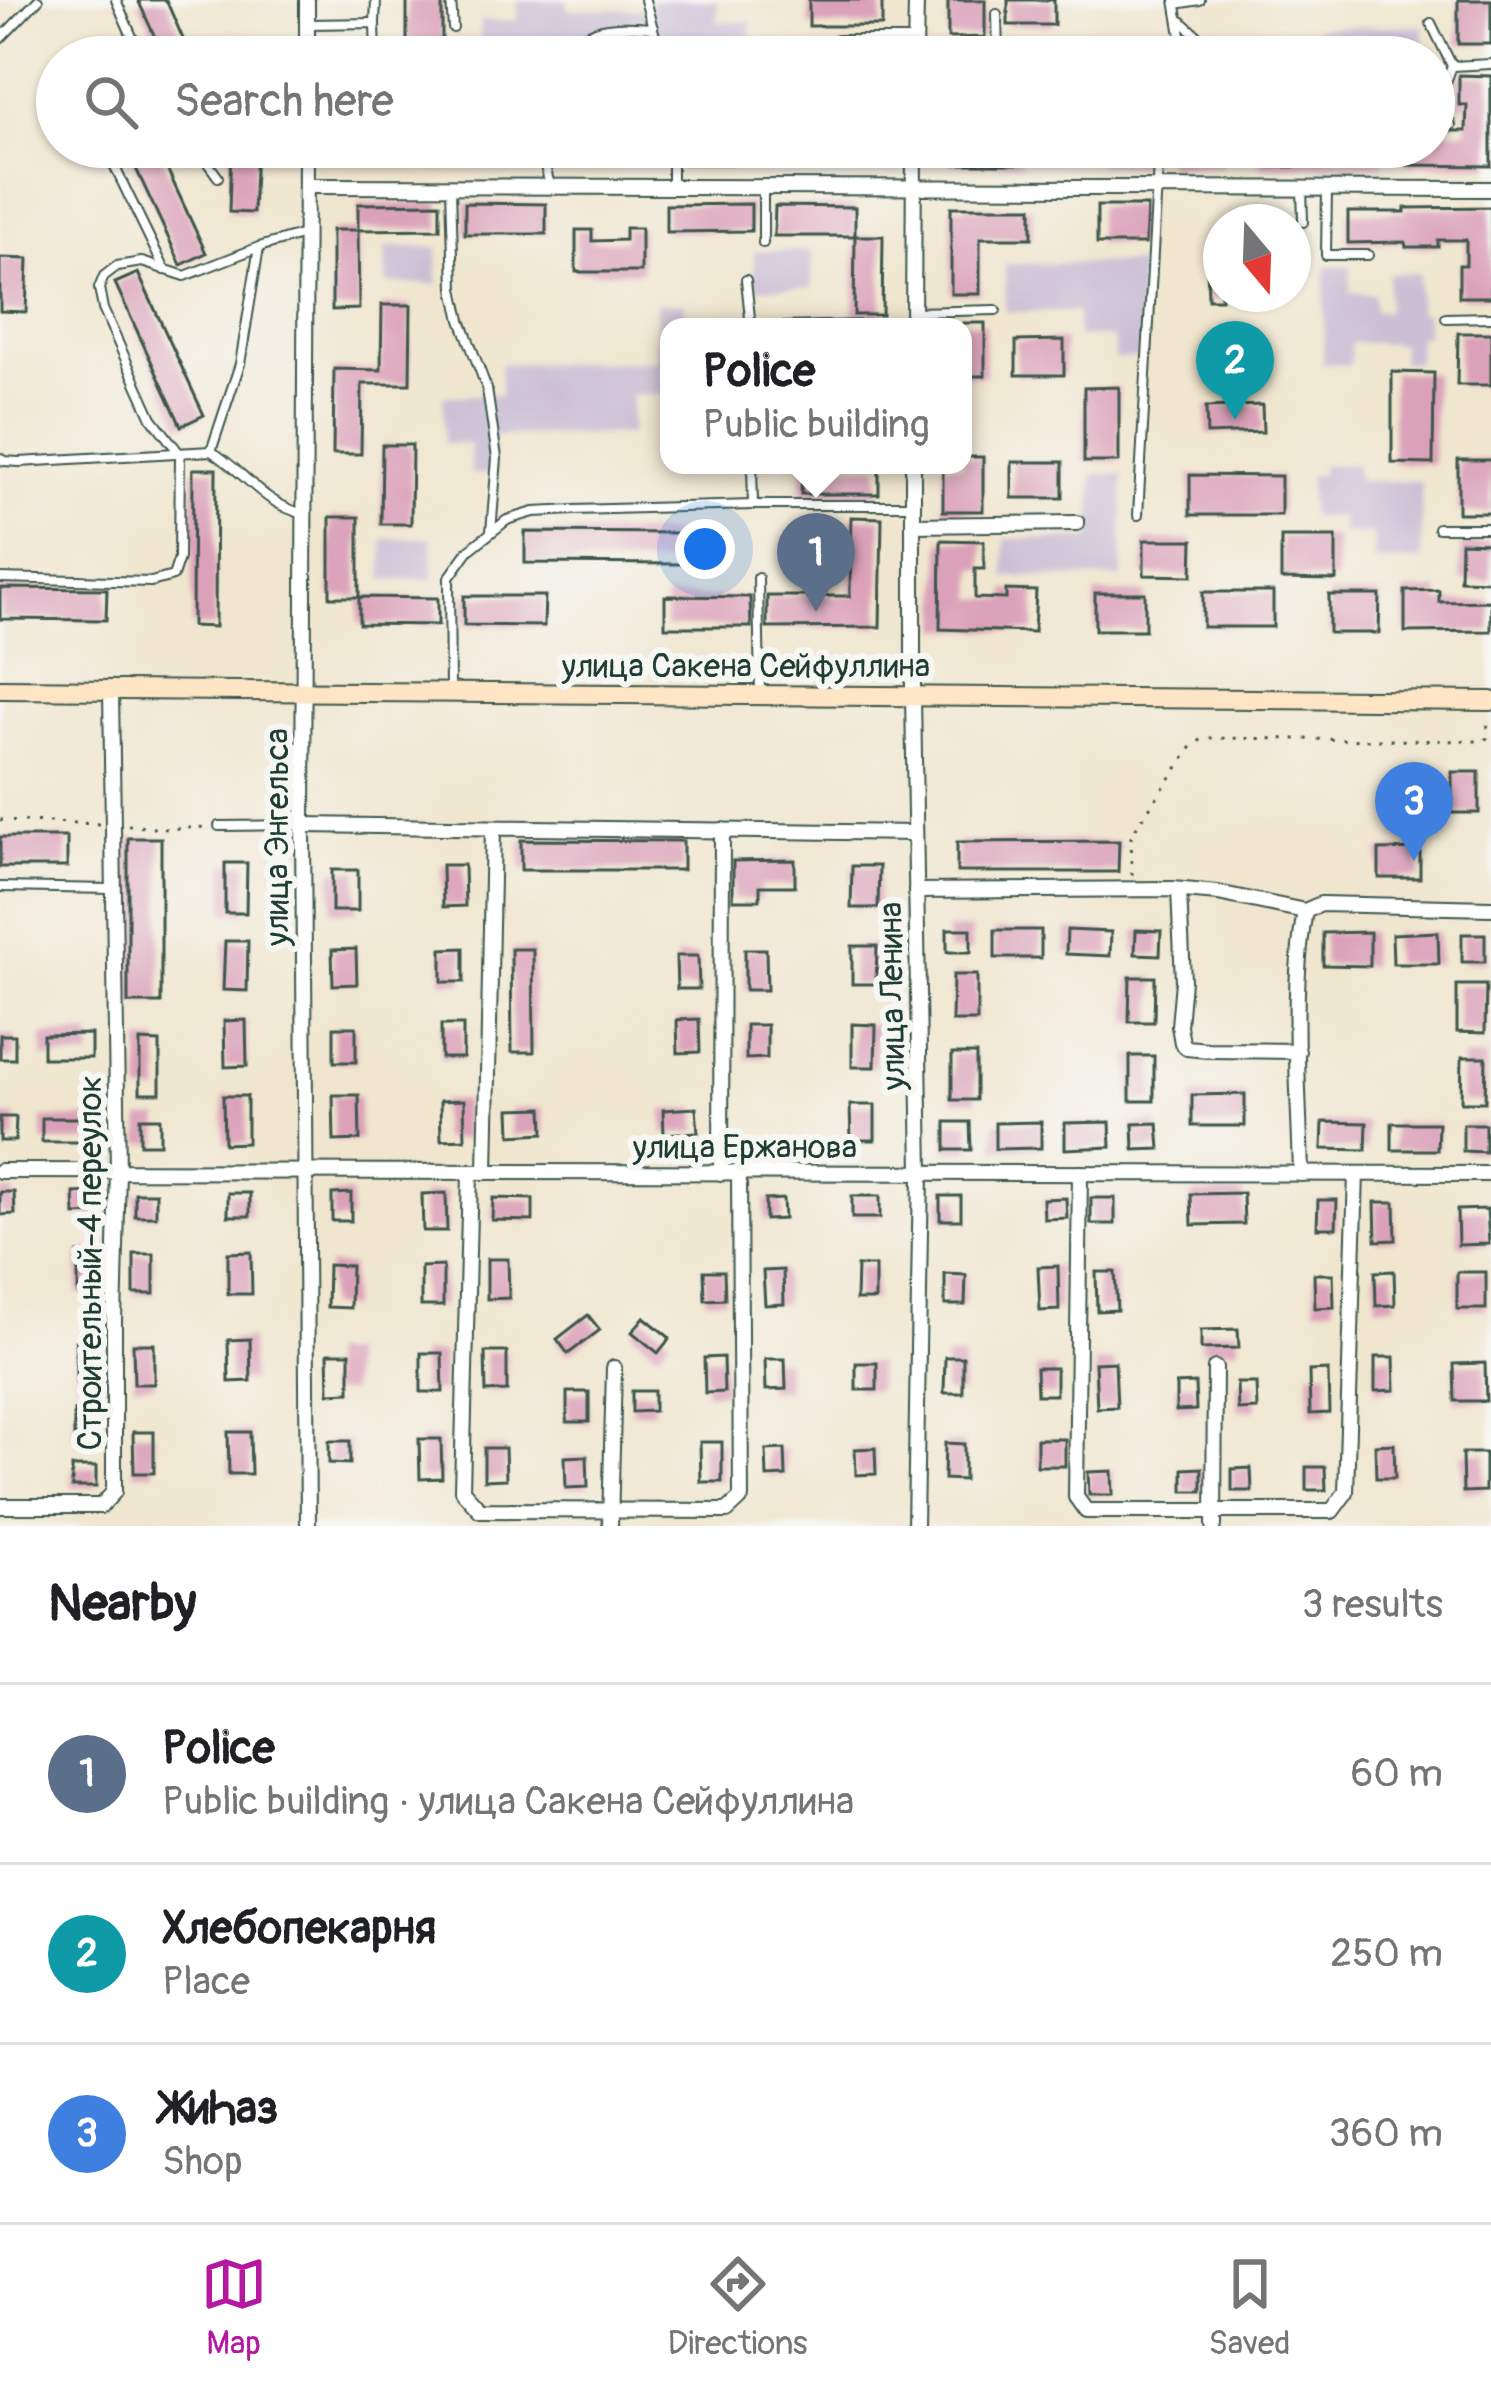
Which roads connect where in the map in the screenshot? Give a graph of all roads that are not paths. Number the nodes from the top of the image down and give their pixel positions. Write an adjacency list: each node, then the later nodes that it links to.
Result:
1 (38, 0): 27 (lane)
2 (116, 0): 17 (lane)
3 (307, 0): 14 (street)
4 (376, 0): 12 (lane)
5 (451, 0): 15 (lane)
6 (645, 0): 16 (lane)
7 (916, 0): 22 (street)
8 (1200, 0): 9 (lane)
9 (1175, 2): 11 (lane)
10 (997, 14): 23 (lane)
11 (1179, 19): 24 (lane); 25 (lane)
12 (375, 22): 14 (lane); 19 (lane)
13 (1430, 23): 26 (lane)
14 (307, 24): 18 (street)
15 (453, 28)
16 (653, 28): 20 (lane); 21 (lane)
17 (132, 36)
18 (307, 36)
19 (375, 36)
20 (587, 36)
21 (655, 36)
22 (915, 36)
23 (998, 36)
24 (1181, 36)
25 (1198, 36)
26 (1437, 36)
27 (0, 39)
28 (1491, 64): 29 (lane)
29 (1455, 66)
30 (115, 168): 53 (lane)
31 (211, 168): 37 (lane)
32 (306, 168): 38 (street, улица Энгельса)
33 (546, 168): 40 (lane)
34 (671, 168): 41 (lane)
35 (914, 168): 46 (street)
36 (1158, 168): 43 (lane)
37 (218, 177)
38 (306, 186): 39 (street); 49 (street, улица Энгельса)
39 (451, 186): 40 (street); 74 (lane)
40 (550, 187): 41 (street)
41 (671, 187): 42 (street)
42 (763, 188): 46 (street); 50 (lane)
43 (1158, 188): 44 (street); 46 (street); 69 (lane)
44 (1302, 188): 45 (street); 48 (lane)
45 (1327, 188): 47 (street); 52 (lane)
46 (913, 189): 58 (street)
47 (1491, 189)
48 (1302, 204)
49 (305, 234): 51 (lane); 68 (street, улица Энгельса)
50 (763, 244)
51 (259, 247): 53 (lane); 61 (lane)
52 (1368, 255)
53 (165, 270): 62 (lane)
54 (746, 280): 57 (lane)
55 (995, 310): 59 (lane)
56 (1491, 317): 60 (lane)
57 (750, 318)
58 (913, 318)
59 (935, 318)
60 (1446, 318)
61 (211, 452): 62 (lane); 68 (lane)
62 (180, 454): 63 (lane); 75 (lane)
63 (0, 458)
64 (752, 474): 66 (lane)
65 (913, 474): 67 (street, улица Ленина)
66 (752, 505): 67 (lane); 74 (lane)
67 (913, 506): 71 (street, улица Ленина)
68 (304, 514): 79 (street, улица Энгельса)
69 (1138, 515)
70 (1077, 524): 71 (street)
71 (913, 525): 82 (street, улица Ленина)
72 (1438, 528): 73 (lane)
73 (1491, 528)
74 (490, 532): 80 (lane)
75 (0, 578)
76 (758, 578): 81 (lane)
77 (0, 688): 78 (street, улица Сакена Сейфуллина)
78 (111, 690): 79 (street, улица Сакена Сейфуллина); 90 (street, Строительный-4 переулок)
79 (302, 691): 80 (street, улица Сакена Сейфуллина); 84 (street, улица Энгельса)
80 (451, 693): 81 (street, улица Сакена Сейфуллина)
81 (760, 695): 82 (street, улица Сакена Сейфуллина)
82 (913, 696): 83 (street, улица Сакена Сейфуллина); 88 (street, улица Ленина)
83 (1490, 700)
84 (303, 825): 85 (lane); 86 (street); 98 (street, улица Энгельса)
85 (219, 826)
86 (494, 827): 87 (street); 99 (street)
87 (722, 830): 88 (street); 101 (street)
88 (915, 832): 92 (street, улица Ленина)
89 (0, 887): 90 (lane)
90 (115, 890): 97 (street, Строительный-4 переулок)
91 (1179, 890): 92 (street); 94 (street); 95 (street)
92 (916, 891): 100 (street, улица Ленина)
93 (1491, 908): 94 (street)
94 (1306, 910): 95 (street)
95 (1298, 1051): 104 (street)
96 (0, 1171): 97 (street, улица Ержанова)
97 (118, 1171): 98 (street, улица Ержанова); 109 (street, Строительный-4 переулок)
98 (304, 1172): 99 (street, улица Ержанова); 112 (street, улица Энгельса)
99 (478, 1172): 101 (street, улица Ержанова); 111 (street)
100 (921, 1172): 102 (street, улица Ержанова); 103 (street, улица Ержанова); 113 (street, улица Ленина)
101 (721, 1173): 102 (street, улица Ержанова)
102 (739, 1173): 111 (street)
103 (1080, 1173): 104 (street, улица Ержанова); 110 (street)
104 (1301, 1174): 105 (street, улица Ержанова)
105 (1356, 1174): 106 (street, улица Ержанова); 110 (street)
106 (1491, 1174)
107 (614, 1368): 111 (street)
108 (1215, 1368): 110 (street)
109 (0, 1506)
110 (1214, 1518)
111 (610, 1519)
112 (308, 1526)
113 (915, 1526)

